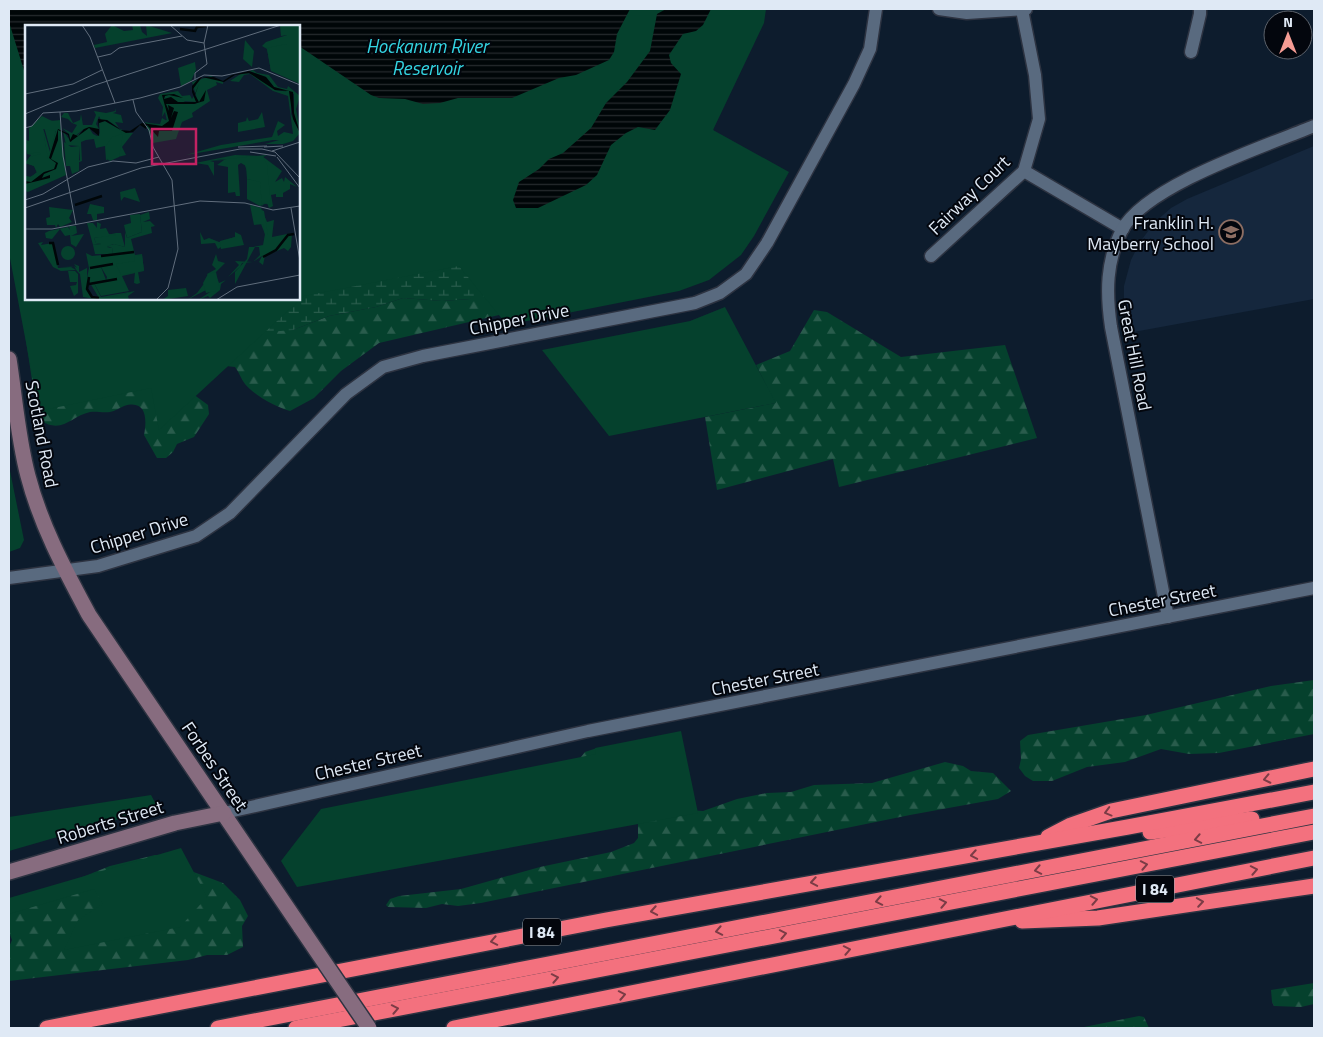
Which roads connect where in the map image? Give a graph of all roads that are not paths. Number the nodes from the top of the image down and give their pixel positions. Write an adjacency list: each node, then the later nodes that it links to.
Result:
1 (876, 9): 11 (street, Chipper Drive)
2 (939, 9): 3 (street)
3 (1024, 9): 7 (street, Fairway Court)
4 (1200, 9): 5 (street)
5 (1191, 52)
6 (1314, 126): 8 (street, Great Hill Road)
7 (1024, 171): 8 (street); 9 (street, Fairway Court)
8 (1123, 229): 14 (street, Great Hill Road)
9 (931, 256)
10 (9, 359): 11 (main road, Scotland Road)
11 (64, 570): 12 (street); 18 (main road, Forbes Street)
12 (9, 578)
13 (1314, 588): 14 (street, Chester Street)
14 (1168, 617): 18 (street, Chester Street)
15 (1314, 769): 22 (highway, one-way to 22)
16 (1314, 792): 21 (highway, I 84)
17 (1314, 807): 21 (highway)
18 (224, 813): 24 (main road, Roberts Street); 30 (main road, Forbes Street, bridge)
19 (1314, 816): 28 (highway, one-way to 28)
20 (1314, 832): 29 (highway, one-way to 20)
21 (1077, 836): 22 (highway, I 84)
22 (1039, 843): 27 (highway, I 84, one-way to 27)
23 (1314, 858): 26 (highway, I 84, one-way to 23)
24 (9, 872)
25 (1314, 886): 26 (highway, one-way to 25)
26 (995, 920): 31 (highway, I 84, one-way to 26)
27 (47, 1028)
28 (218, 1028)
29 (296, 1028)
30 (369, 1028)
31 (454, 1028)

